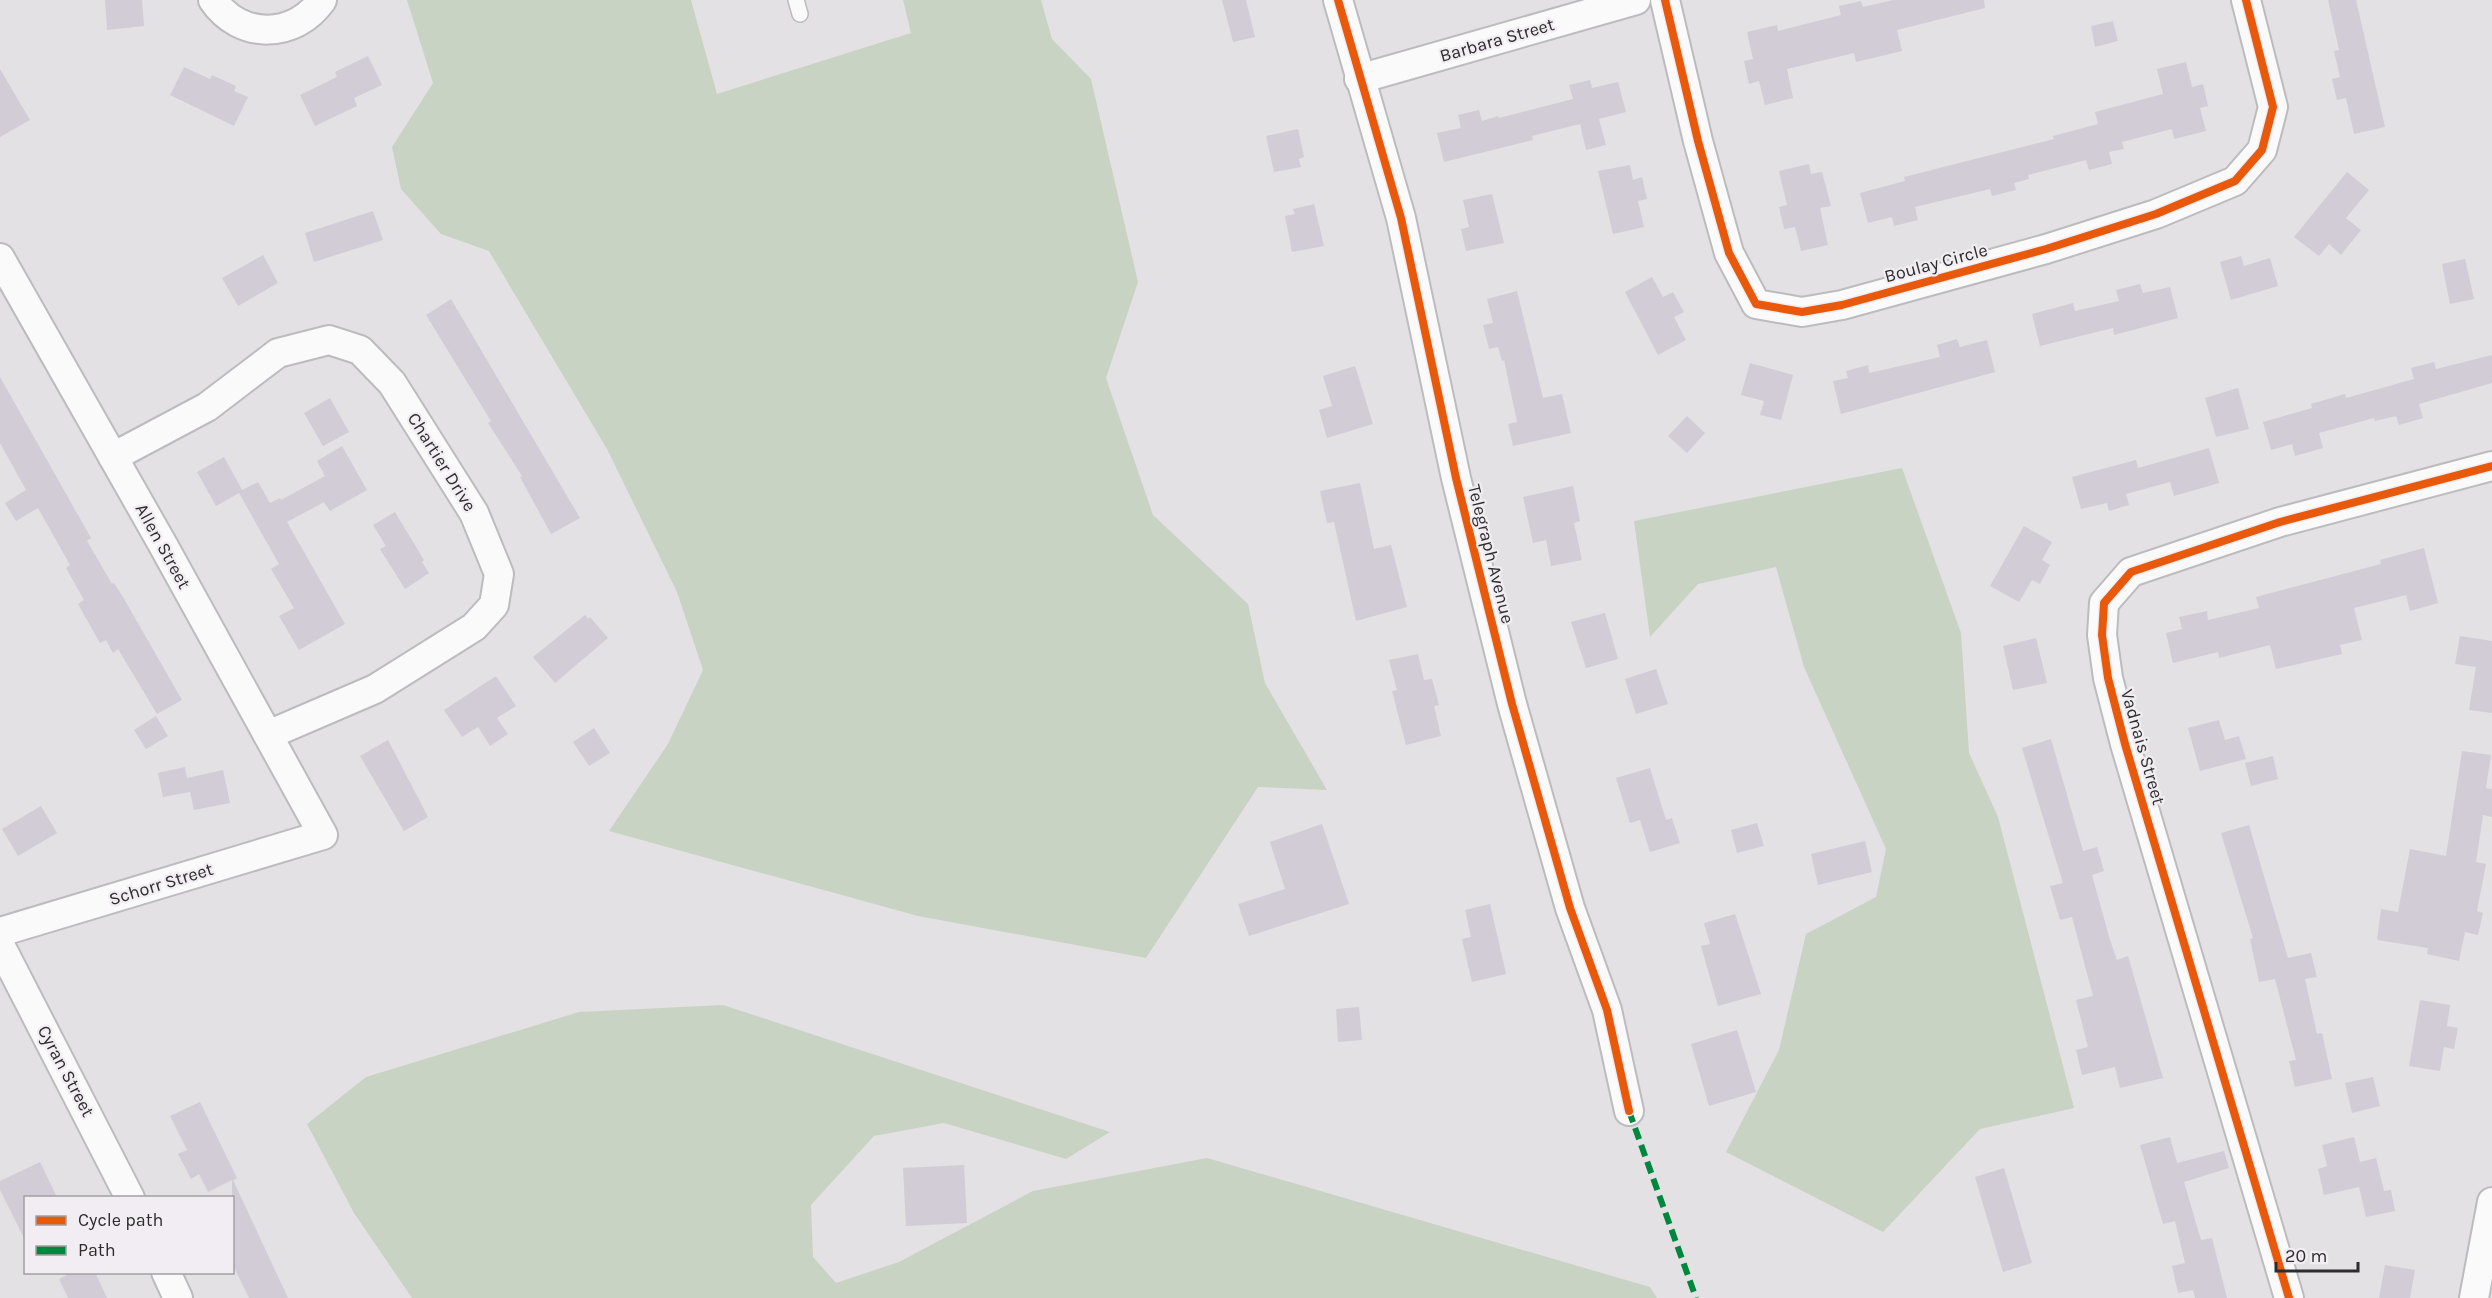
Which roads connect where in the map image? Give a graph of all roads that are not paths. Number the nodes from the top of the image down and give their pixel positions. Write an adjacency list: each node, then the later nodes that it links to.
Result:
1 (213, 0): 2 (street)
2 (322, 0)
3 (1338, 0): 7 (street, Telegraph Avenue)
4 (1636, 0): 7 (street, Barbara Street)
5 (1665, 0): 6 (street, Boulay Circle)
6 (2246, 0)
7 (1359, 79): 15 (street, Telegraph Avenue)
8 (0, 258): 9 (street, Allen Street)
9 (113, 457): 11 (street, Allen Street); 11 (street, Chartier Drive)
10 (2492, 466): 20 (street, Vadnais Street)
11 (268, 735): 12 (street, Allen Street)
12 (322, 835): 13 (street, Schorr Street)
13 (0, 933)
14 (0, 945): 16 (street, Cyran Street)
15 (1629, 1111)
16 (129, 1196)
17 (2492, 1202): 21 (street)
18 (167, 1274): 19 (street)
19 (178, 1298)
20 (2289, 1298)
21 (2474, 1298)

